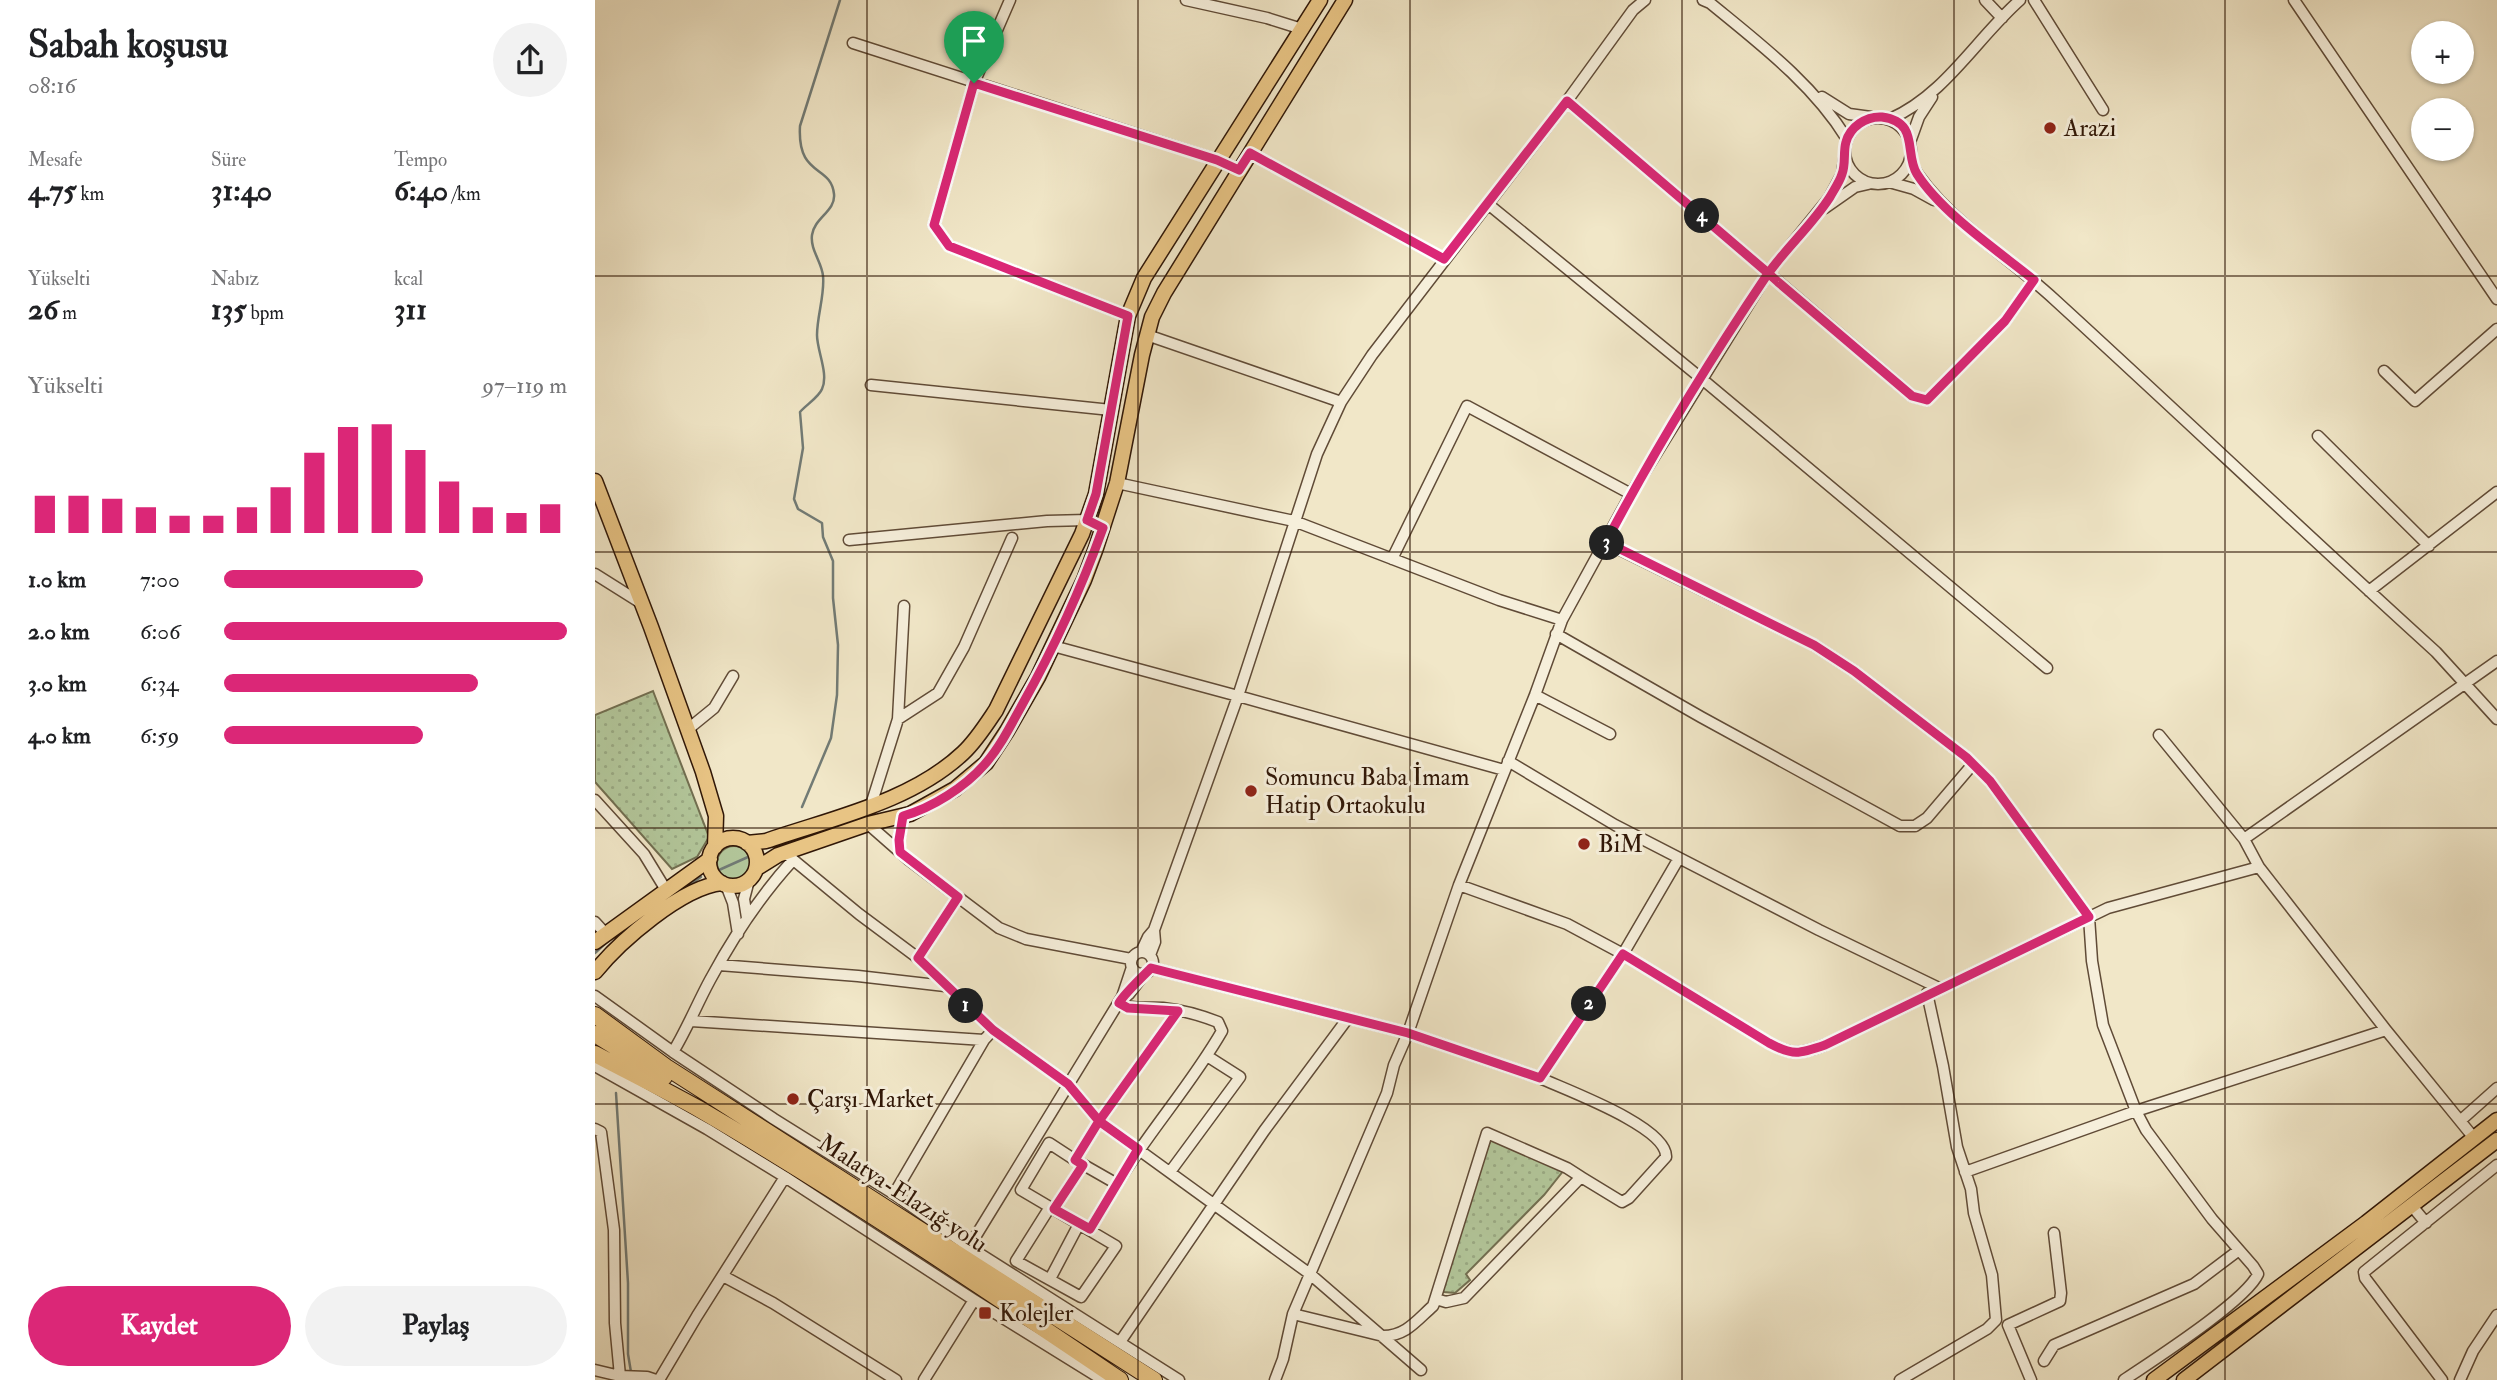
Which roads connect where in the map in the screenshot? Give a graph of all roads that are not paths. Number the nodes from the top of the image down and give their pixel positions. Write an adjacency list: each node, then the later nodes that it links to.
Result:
1 (1010, 0): 15 (street)
2 (1186, 0): 13 (street)
3 (1320, 0): 13 (main road)
4 (1345, 0): 24 (main road)
5 (1645, 0): 11 (street)
6 (1985, 0): 12 (street)
7 (2020, 0): 12 (street)
8 (2034, 0): 19 (street)
9 (2294, 0): 37 (street)
10 (1707, 1): 16 (street)
11 (1635, 5): 18 (street)
12 (2002, 18): 17 (street)
13 (1302, 29): 26 (main road)
14 (853, 43): 15 (street)
15 (974, 83): 26 (street); 38 (street)
16 (1805, 86): 20 (street); 22 (street)
17 (1937, 89): 21 (street); 23 (street)
18 (1567, 101): 31 (street); 35 (street)
19 (2103, 110)
20 (1872, 118): 21 (street); 22 (street)
21 (1890, 119): 23 (street)
22 (1847, 139): 25 (street)
23 (1910, 142): 27 (street)
24 (1250, 153): 28 (main road); 34 (street)
25 (1845, 153): 30 (street); 33 (street)
26 (1217, 160): 28 (street); 38 (main road)
27 (1910, 162): 29 (street); 32 (street)
28 (1239, 170): 40 (main road)
29 (1889, 183): 30 (street); 32 (street)
30 (1871, 184): 33 (street)
31 (1488, 204): 34 (street); 42 (street)
32 (1942, 204): 36 (street)
33 (1815, 216): 35 (street)
34 (1444, 259): 44 (street)
35 (1768, 273): 36 (street); 42 (street)
36 (2034, 280): 60 (street)
37 (2497, 299)
38 (1128, 316): 45 (main road)
39 (2497, 329): 41 (street)
40 (1147, 335): 44 (street); 48 (main road)
41 (2384, 371)
42 (1702, 379): 50 (street); 67 (street)
43 (871, 384): 45 (street)
44 (1341, 401): 52 (street)
45 (1111, 410): 51 (main road)
46 (2318, 436): 57 (street)
47 (595, 481): 61 (main road)
48 (1117, 483): 52 (street); 53 (main road)
49 (2497, 492): 57 (street)
50 (1631, 494): 56 (street); 58 (street)
51 (1087, 520): 53 (street); 55 (street); 81 (main road)
52 (1294, 520): 58 (street); 71 (street)
53 (1103, 528): 65 (main road)
54 (1011, 538): 72 (street)
55 (849, 540)
56 (1606, 542): 63 (street); 77 (street)
57 (2429, 546): 60 (street)
58 (1392, 559): 63 (street)
59 (595, 574): 61 (street)
60 (2369, 591): 69 (street)
61 (641, 603): 74 (main road)
62 (904, 606): 72 (street)
63 (1562, 620): 64 (street)
64 (1556, 634): 70 (street); 77 (street)
65 (1053, 646): 71 (street); 82 (main road)
66 (2497, 661): 69 (street)
67 (2047, 668)
68 (733, 676): 74 (street)
69 (2466, 684): 73 (street); 84 (street)
70 (1535, 695): 75 (street); 78 (street)
71 (1238, 696): 78 (street); 101 (street)
72 (898, 719): 81 (street)
73 (2497, 719)
74 (687, 730): 80 (main road)
75 (1610, 734)
76 (2159, 735): 84 (street)
77 (1973, 764): 96 (street)
78 (1506, 765): 89 (street); 93 (street)
79 (595, 800): 94 (street)
80 (714, 805): 85 (main road); 87 (main road)
81 (870, 805): 85 (main road)
82 (903, 816): 83 (main road); 86 (street)
83 (868, 824): 86 (street); 88 (main road)
84 (2244, 839): 90 (street)
85 (744, 841): 87 (main road); 91 (main road)
86 (900, 852): 95 (street)
87 (712, 853): 92 (main road); 94 (main road)
88 (789, 856): 91 (main road); 97 (street); 103 (street)
89 (1679, 858): 102 (street); 109 (street)
90 (2259, 867): 96 (street); 118 (street)
91 (753, 874): 92 (main road); 97 (street)
92 (724, 884): 99 (street); 107 (main road)
93 (1459, 885): 102 (street); 119 (street)
94 (666, 890): 100 (main road)
95 (958, 897): 103 (street); 104 (street)
96 (2089, 917): 109 (street); 130 (street)
97 (747, 918): 99 (street)
98 (595, 922): 100 (street)
99 (738, 934): 105 (street)
100 (600, 938)
101 (1145, 953): 104 (street); 106 (street)
102 (1623, 954): 110 (street); 126 (street)
103 (918, 958): 108 (street)
104 (1131, 963): 106 (street); 112 (street)
105 (719, 965): 108 (street); 116 (street)
106 (1148, 970): 112 (street); 115 (street)
107 (595, 972)
108 (944, 986): 117 (street)
109 (1939, 988): 110 (street)
110 (1927, 993): 141 (street)
111 (595, 996): 122 (street)
112 (1121, 1000): 113 (street); 127 (street)
113 (1178, 1011): 124 (street); 132 (street)
114 (595, 1015): 129 (highway, Malatya-Elazığ yolu)
115 (1348, 1018): 119 (street); 147 (street)
116 (691, 1021): 121 (street); 122 (street)
117 (993, 1030): 121 (street); 127 (street)
118 (2386, 1030): 130 (street); 133 (street)
119 (1408, 1033): 126 (street); 155 (street)
120 (595, 1034): 129 (highway)
121 (984, 1040): 146 (street)
122 (673, 1052): 146 (street)
123 (595, 1054): 172 (highway, Malatya-Elazığ yolu)
124 (1207, 1056): 137 (street); 140 (street)
125 (595, 1066): 142 (street)
126 (1540, 1078): 143 (street)
127 (1068, 1084): 132 (street); 153 (street)
128 (2497, 1088): 133 (street)
129 (712, 1095): 144 (highway, Malatya-Elazığ yolu)
130 (2136, 1111): 141 (street); 154 (street)
131 (2497, 1120): 135 (main road)
132 (1099, 1121): 137 (street); 138 (street)
133 (2460, 1121): 135 (street)
134 (595, 1129): 167 (street)
135 (2474, 1138): 179 (main road)
136 (2497, 1140): 148 (main road)
137 (1138, 1149): 140 (street); 145 (street)
138 (1079, 1163): 145 (street); 149 (street); 149 (street)
139 (2497, 1165): 150 (street)
140 (1170, 1172): 147 (street)
141 (1965, 1172): 176 (street)
142 (785, 1177): 156 (street); 158 (street)
143 (1581, 1177): 159 (street); 159 (street)
144 (842, 1181): 153 (street); 173 (highway, Malatya-Elazığ yolu)
145 (1117, 1184): 151 (street)
146 (894, 1194): 153 (street)
147 (1215, 1205): 155 (street); 163 (street)
148 (2412, 1206): 150 (street); 180 (main road)
149 (1052, 1208): 151 (street); 157 (street)
150 (2426, 1223): 181 (street)
151 (1085, 1227): 157 (street); 157 (street)
152 (2054, 1233): 177 (street)
153 (969, 1247): 163 (street)
154 (2239, 1250): 164 (street); 178 (street)
155 (1310, 1274): 160 (street); 162 (street)
156 (723, 1276): 169 (street); 170 (street)
157 (1050, 1279)
158 (974, 1300): 168 (street); 171 (street)
159 (1433, 1306): 162 (street)
160 (1293, 1314): 162 (street); 175 (street)
161 (2497, 1315): 182 (street)
162 (1383, 1336): 166 (street)
163 (1120, 1342): 174 (street)
164 (2044, 1361)
165 (595, 1370): 167 (street)
166 (1421, 1370)
167 (627, 1376): 169 (street)
168 (1102, 1379)
169 (658, 1380)
170 (896, 1380)
171 (925, 1380)
172 (1120, 1380)
173 (1154, 1380)
174 (1179, 1380)
175 (1275, 1380)
176 (1900, 1380)
177 (2031, 1380)
178 (2123, 1380)
179 (2154, 1380)
180 (2184, 1380)
181 (2442, 1380)
182 (2460, 1380)

